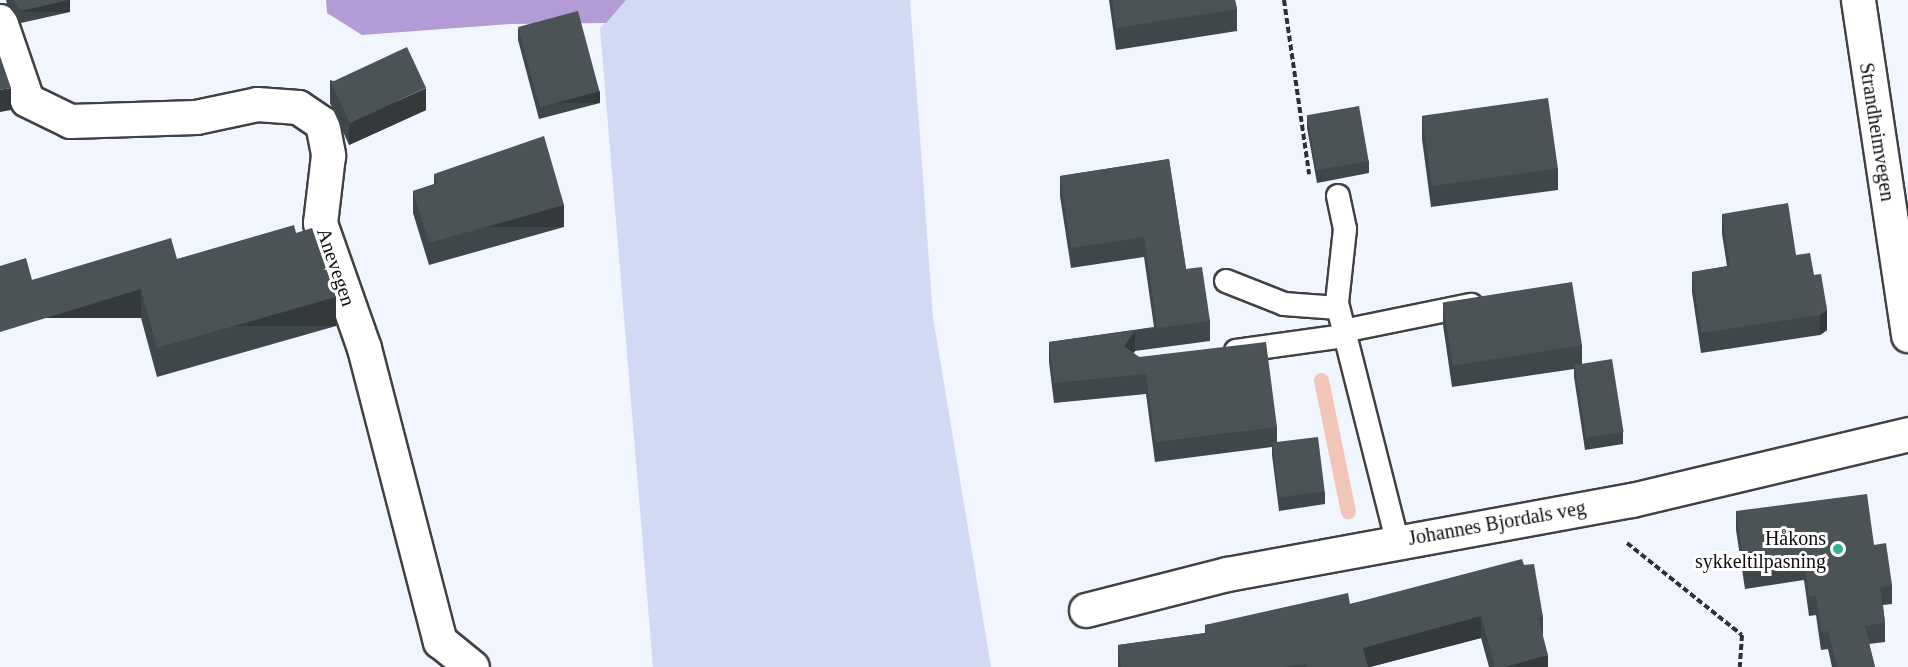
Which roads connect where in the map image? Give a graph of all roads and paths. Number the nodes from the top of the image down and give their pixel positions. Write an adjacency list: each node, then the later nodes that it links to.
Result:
1 (1284, 0): 5 (path)
2 (1858, 0): 4 (street, Strandheimvegen)
3 (0, 21): 16 (street, Anevegen)
4 (1896, 173): 10 (street, Strandheimvegen)
5 (1338, 196): 8 (lane)
6 (1226, 281): 8 (lane)
7 (1495, 300): 9 (lane)
8 (1338, 309): 9 (lane)
9 (1344, 334): 11 (lane); 14 (lane)
10 (1908, 335)
11 (1218, 353)
12 (1908, 434): 13 (street, Johannes Bjordals veg)
13 (1609, 504): 14 (street, Johannes Bjordals veg); 17 (path)
14 (1396, 540): 15 (street, Johannes Bjordals veg)
15 (1086, 610)
16 (472, 667)
17 (1740, 667)

